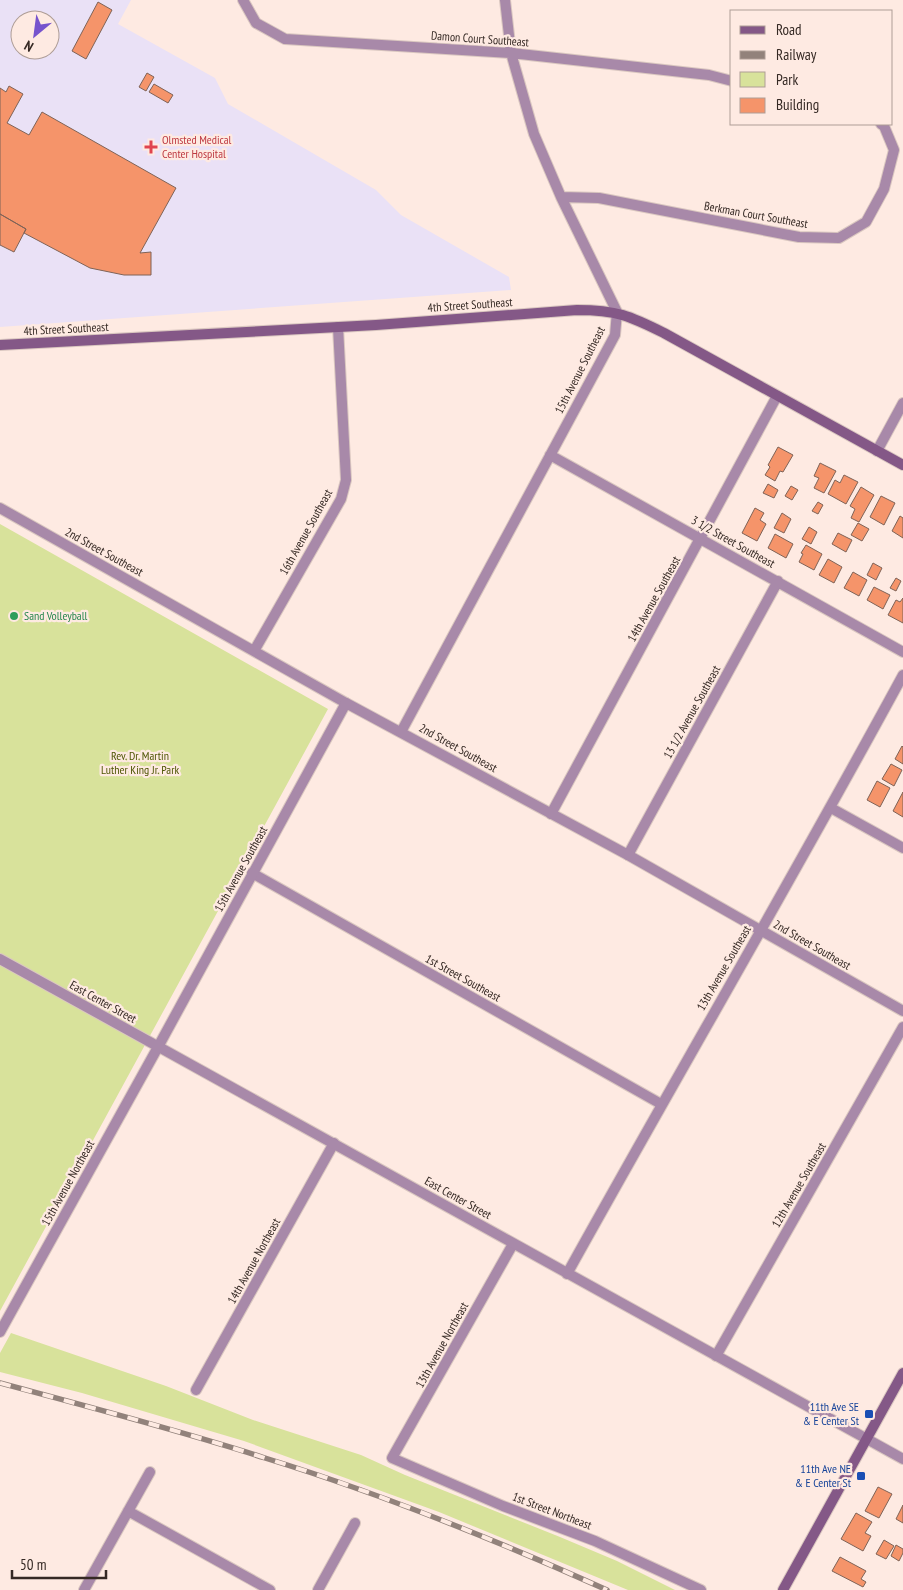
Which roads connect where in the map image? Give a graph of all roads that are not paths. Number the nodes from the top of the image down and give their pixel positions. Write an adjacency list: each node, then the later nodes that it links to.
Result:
1 (243, 0): 3 (street, Damon Court Southeast)
2 (505, 0): 3 (street)
3 (511, 53): 4 (street, Damon Court Southeast); 6 (street)
4 (730, 81)
5 (882, 125): 6 (street, Berkman Court Southeast)
6 (561, 197): 7 (street)
7 (617, 312): 8 (main road, 4th Street Southeast); 10 (main road, 4th Street Southeast); 13 (street, 15th Avenue Southeast)
8 (338, 327): 9 (main road, 4th Street Southeast); 18 (street, 16th Avenue Southeast)
9 (0, 345)
10 (777, 396): 12 (main road, 4th Street Southeast); 16 (street, 14th Avenue Southeast)
11 (903, 403): 12 (street)
12 (877, 451): 14 (main road, 4th Street Southeast)
13 (550, 455): 16 (street, 3 1/2 Street Southeast); 22 (street, 15th Avenue Southeast)
14 (903, 465)
15 (0, 508): 18 (street, 2nd Street Southeast)
16 (701, 538): 17 (street, 3 1/2 Street Southeast); 24 (street, 14th Avenue Southeast)
17 (778, 581): 19 (street, 3 1/2 Street Southeast); 26 (street, 13 1/2 Avenue Southeast)
18 (254, 651): 21 (street, 2nd Street Southeast)
19 (903, 652)
20 (903, 675): 23 (street, 13th Avenue Southeast)
21 (346, 702): 22 (street, 2nd Street Southeast); 27 (street, 15th Avenue Southeast)
22 (402, 732): 24 (street, 2nd Street Southeast)
23 (831, 808): 25 (street); 28 (street, 13th Avenue Southeast)
24 (551, 814): 26 (street, 2nd Street Southeast)
25 (903, 848)
26 (628, 856): 28 (street, 2nd Street Southeast)
27 (252, 874): 32 (street, 15th Avenue Southeast); 33 (street, 1st Street Southeast)
28 (760, 930): 30 (street, 2nd Street Southeast); 33 (street, 13th Avenue Southeast)
29 (0, 959): 32 (street, East Center Street)
30 (903, 1012)
31 (903, 1027): 38 (street, 12th Avenue Southeast)
32 (158, 1047): 34 (street, East Center Street); 37 (street, 15th Avenue Northeast)
33 (661, 1104): 36 (street, 13th Avenue Southeast)
34 (334, 1143): 35 (street, East Center Street); 40 (street, 14th Avenue Northeast)
35 (513, 1244): 36 (street, East Center Street); 42 (street, 13th Avenue Northeast)
36 (567, 1274): 38 (street, East Center Street)
37 (0, 1332)
38 (716, 1356): 41 (street, East Center Street)
39 (903, 1374): 41 (main road)
40 (196, 1390)
41 (867, 1439): 43 (street, East Center Street); 51 (main road)
42 (392, 1458): 50 (street, 1st Street Northeast)
43 (903, 1459)
44 (150, 1472): 45 (street)
45 (128, 1511): 47 (street); 48 (street)
46 (355, 1523): 49 (street)
47 (84, 1590)
48 (270, 1590)
49 (318, 1590)
50 (701, 1590)
51 (783, 1590)

